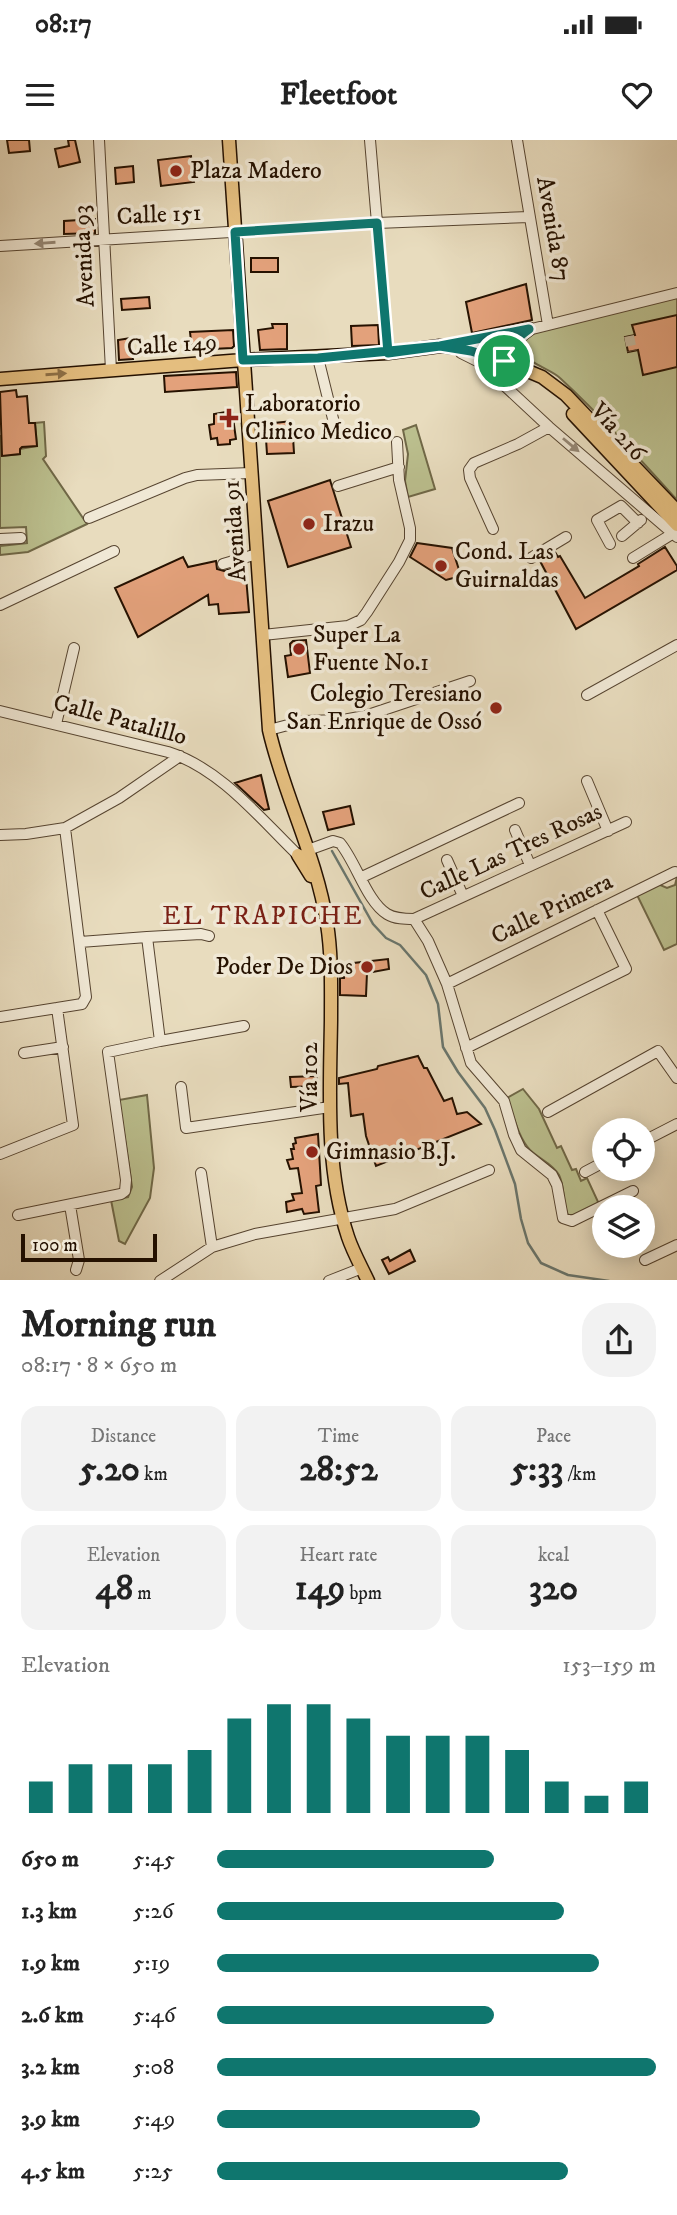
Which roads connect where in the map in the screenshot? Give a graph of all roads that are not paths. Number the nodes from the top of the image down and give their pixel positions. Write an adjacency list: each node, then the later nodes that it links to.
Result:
1 (99, 140): 8 (street, Avenida 93)
2 (229, 140): 7 (main road, Avenida 91)
3 (370, 140): 6 (street)
4 (517, 140): 5 (street, Avenida 87)
5 (529, 216): 6 (street, Calle 151); 11 (street, Avenida 87)
6 (377, 223): 7 (street, Calle 151); 15 (street)
7 (235, 232): 8 (street, Calle 151); 17 (main road, Avenida 91)
8 (104, 239): 9 (street, Calle 151, one-way to 9); 19 (street, Avenida 93)
9 (0, 246)
10 (677, 293): 11 (street, Calle 149)
11 (548, 325): 12 (street, Calle 149)
12 (529, 329): 13 (street, Calle 149); 20 (main road)
13 (508, 335): 14 (street, Calle 149); 18 (main road)
14 (440, 346): 15 (main road, Calle 149); 18 (main road, Vía 216); 22 (street)
15 (388, 353): 16 (main road, Calle 149)
16 (318, 358): 17 (main road, Calle 149); 23 (street)
17 (243, 360): 19 (main road, Calle 149); 26 (main road, Avenida 91)
18 (504, 361): 20 (main road, Vía 216)
19 (111, 370): 21 (main road, Calle 149, one-way to 19)
20 (525, 370): 28 (main road, Vía 216); 29 (main road, Vía 216)
21 (0, 379)
22 (548, 427): 28 (street, one-way to 28); 32 (street)
23 (337, 435)
24 (397, 442): 25 (street)
25 (399, 467): 27 (street); 45 (street)
26 (251, 473): 30 (street); 40 (main road, Avenida 91)
27 (338, 486)
28 (653, 509): 31 (street); 33 (main road, Vía 216)
29 (677, 510)
30 (89, 518)
31 (638, 523): 34 (street); 38 (street)
32 (493, 529)
33 (676, 532): 42 (street)
34 (622, 536)
35 (566, 537): 41 (street)
36 (21, 538): 37 (street)
37 (0, 539)
38 (610, 544)
39 (114, 551): 44 (street)
40 (257, 554): 43 (street); 45 (main road, Avenida 91)
41 (531, 558)
42 (633, 558)
43 (223, 564)
44 (0, 605)
45 (263, 635): 52 (main road, Avenida 91)
46 (677, 645): 49 (street)
47 (74, 648): 51 (street)
48 (470, 681): 52 (street)
49 (587, 695)
50 (0, 711): 51 (street, Calle Patalillo)
51 (56, 724): 53 (street, Calle Patalillo)
52 (269, 730): 61 (main road, Avenida 91)
53 (180, 756): 57 (street); 61 (street, Calle Patalillo)
54 (587, 781): 59 (street)
55 (519, 803): 66 (street)
56 (626, 822): 59 (street, Calle Las Tres Rosas)
57 (65, 828): 60 (street); 73 (street)
58 (515, 830): 63 (street)
59 (608, 831): 63 (street, Calle Las Tres Rosas)
60 (0, 835)
61 (303, 853): 64 (main road, Avenida 91); 66 (street); 68 (main road)
62 (447, 860): 67 (street)
63 (530, 865): 67 (street, Calle Las Tres Rosas)
64 (314, 870): 68 (main road, Vía 102)
65 (675, 872): 69 (street, Calle Primera)
66 (362, 877): 70 (street)
67 (463, 896): 70 (street, Calle Las Tres Rosas)
68 (321, 900): 84 (main road, Vía 102)
69 (597, 910): 74 (street, Calle Primera); 80 (street)
70 (414, 919): 74 (street)
71 (209, 936): 72 (street)
72 (147, 937): 73 (street); 78 (street)
73 (80, 942): 75 (street)
74 (447, 984): 80 (street)
75 (57, 1008): 76 (street); 79 (street)
76 (0, 1017)
77 (244, 1026): 78 (street)
78 (160, 1041): 94 (street)
79 (63, 1047): 81 (street); 88 (street)
80 (466, 1048): 93 (street)
81 (24, 1053)
82 (677, 1079): 85 (street)
83 (181, 1087): 84 (street)
84 (330, 1107): 96 (main road, Vía 102)
85 (548, 1112)
86 (677, 1124): 87 (street)
87 (655, 1135)
88 (0, 1154)
89 (592, 1168): 91 (street)
90 (489, 1170): 96 (street)
91 (585, 1172)
92 (201, 1173): 98 (street)
93 (633, 1191)
94 (69, 1205): 95 (street); 101 (street)
95 (18, 1215)
96 (344, 1220): 98 (street); 100 (main road, Vía 102)
97 (677, 1245): 99 (street)
98 (212, 1247): 102 (street)
99 (645, 1260)
100 (362, 1268): 103 (street); 104 (main road, Vía 102)
101 (76, 1270)
102 (160, 1280)
103 (329, 1280)
104 (368, 1280)

